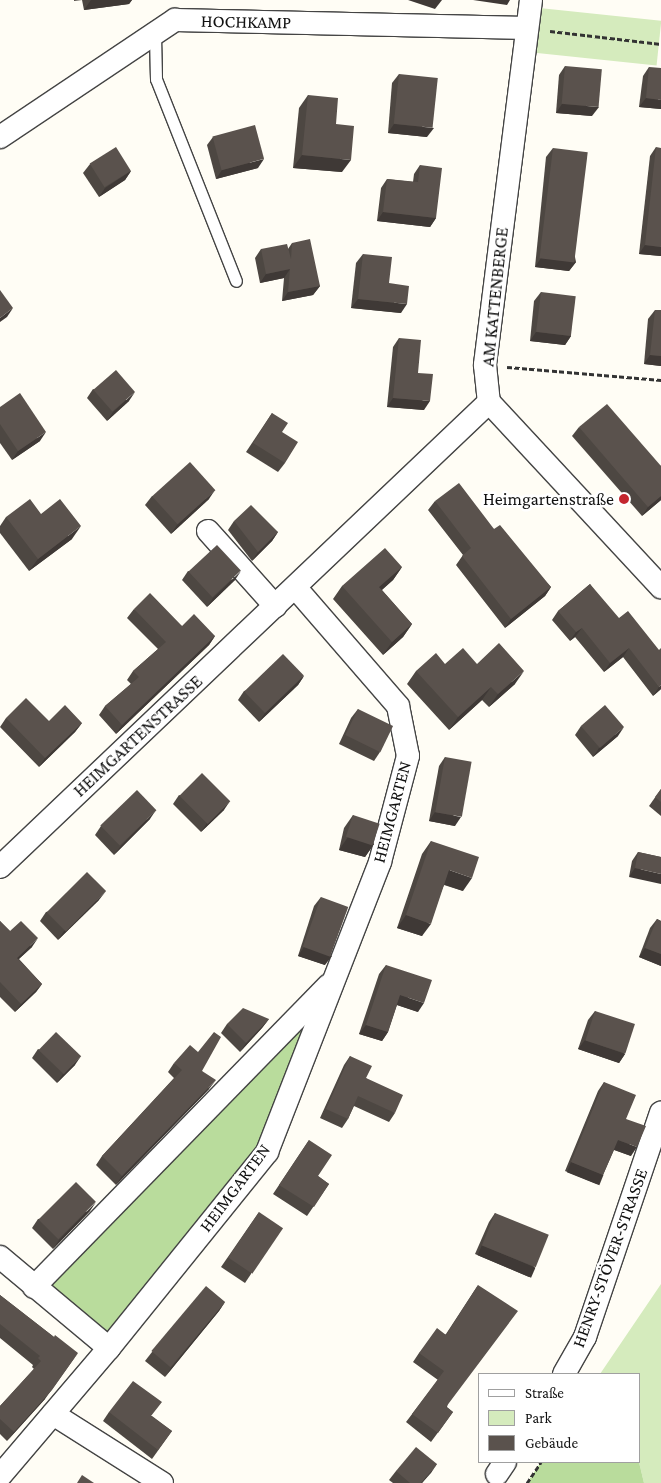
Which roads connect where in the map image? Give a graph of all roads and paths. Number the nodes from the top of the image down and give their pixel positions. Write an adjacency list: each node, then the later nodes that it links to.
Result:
1 (531, 0): 2 (street, AM KATTENBERGE)
2 (527, 28): 3 (street, HOCHKAMP); 4 (path); 7 (street, AM KATTENBERGE)
3 (155, 35): 5 (street, HOCHKAMP); 6 (lane)
4 (661, 44)
5 (0, 138)
6 (236, 281)
7 (485, 365): 8 (path); 9 (street, AM KATTENBERGE)
8 (661, 380)
9 (489, 402): 11 (street, HEIMGARTENSTRASSE); 12 (street)
10 (208, 531): 13 (street)
11 (295, 587): 13 (street, HEIMGARTENSTRASSE); 15 (street, HEIMGARTEN)
12 (661, 588)
13 (276, 606): 14 (street, HEIMGARTENSTRASSE)
14 (0, 867)
15 (336, 978): 18 (street, HEIMGARTEN); 19 (street, HEIMGARTEN)
16 (661, 1112): 20 (street, HENRY-STÖVER-STRASSE)
17 (0, 1257): 18 (street)
18 (34, 1288): 19 (street)
19 (109, 1348): 21 (street, HEIMGARTEN)
20 (565, 1373)
21 (53, 1414): 23 (street, HEIMGARTEN); 24 (street)
22 (540, 1463): 25 (path)
23 (0, 1476)
24 (162, 1483)
25 (527, 1483)

